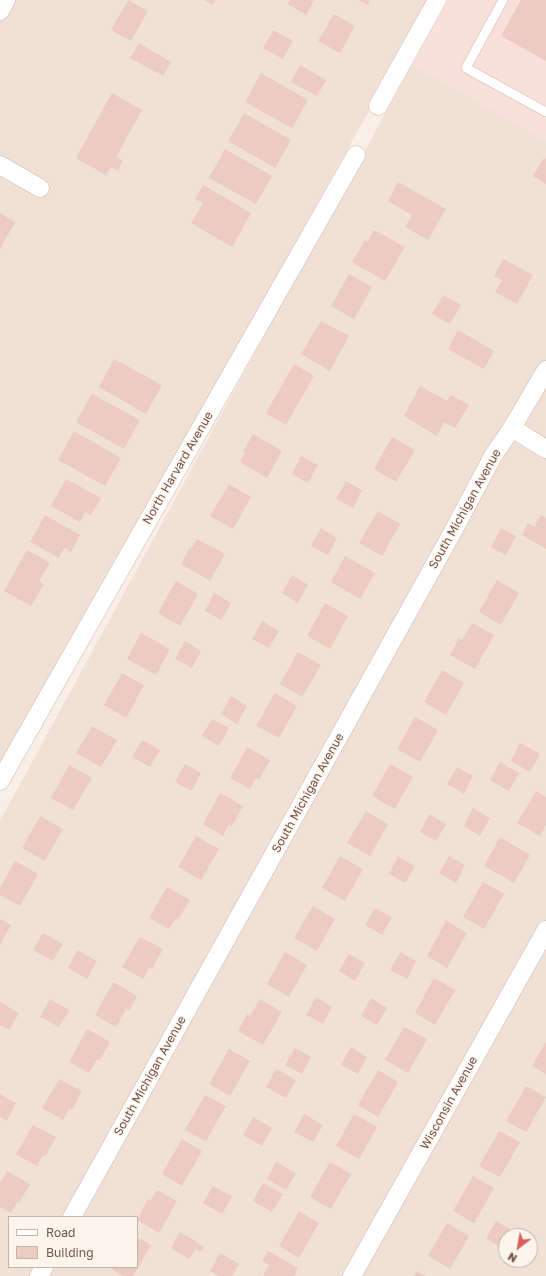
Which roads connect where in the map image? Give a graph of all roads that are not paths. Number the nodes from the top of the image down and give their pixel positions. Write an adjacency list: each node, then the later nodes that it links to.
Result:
1 (6, 0): 4 (street)
2 (437, 0): 5 (street)
3 (503, 0): 6 (lane)
4 (0, 11)
5 (378, 106)
6 (546, 112)
7 (356, 155): 13 (street, North Harvard Avenue)
8 (0, 165): 9 (street)
9 (40, 188)
10 (546, 370): 11 (street, South Michigan Avenue)
11 (512, 428): 12 (street); 15 (street, South Michigan Avenue)
12 (546, 449)
13 (0, 781)
14 (546, 930): 16 (street, Wisconsin Avenue)
15 (73, 1216)
16 (352, 1276)

